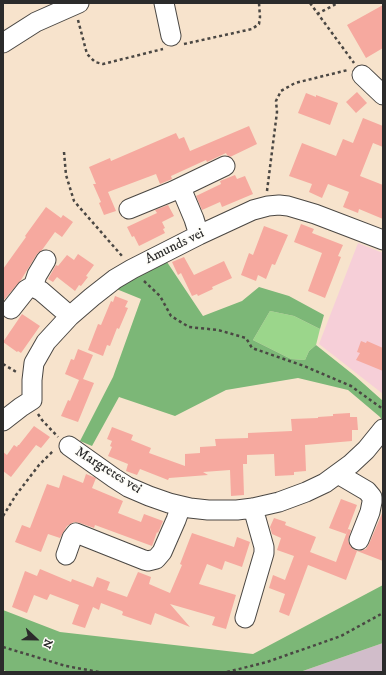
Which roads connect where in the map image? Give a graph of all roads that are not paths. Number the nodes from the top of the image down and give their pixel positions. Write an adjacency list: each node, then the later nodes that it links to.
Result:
1 (79, 3): 4 (street)
2 (164, 3): 3 (street)
3 (172, 36)
4 (3, 43)
5 (362, 75): 6 (street)
6 (383, 95)
7 (225, 166): 8 (street)
8 (180, 188): 9 (street); 10 (street)
9 (129, 209)
10 (199, 235): 11 (street, Amunds vei); 15 (street, Amunds vei)
11 (383, 240)
12 (46, 260): 13 (street)
13 (33, 287): 14 (street); 15 (street)
14 (12, 309)
15 (70, 316): 16 (street, Amunds vei)
16 (3, 421)
17 (383, 429): 19 (street, Margretes vei)
18 (66, 444): 21 (street, Margretes vei)
19 (338, 474): 20 (street); 22 (street, Margretes vei)
20 (378, 504): 23 (street)
21 (181, 506): 22 (street, Margretes vei); 24 (street)
22 (254, 508): 25 (street)
23 (359, 540)
24 (66, 555)
25 (245, 618)

